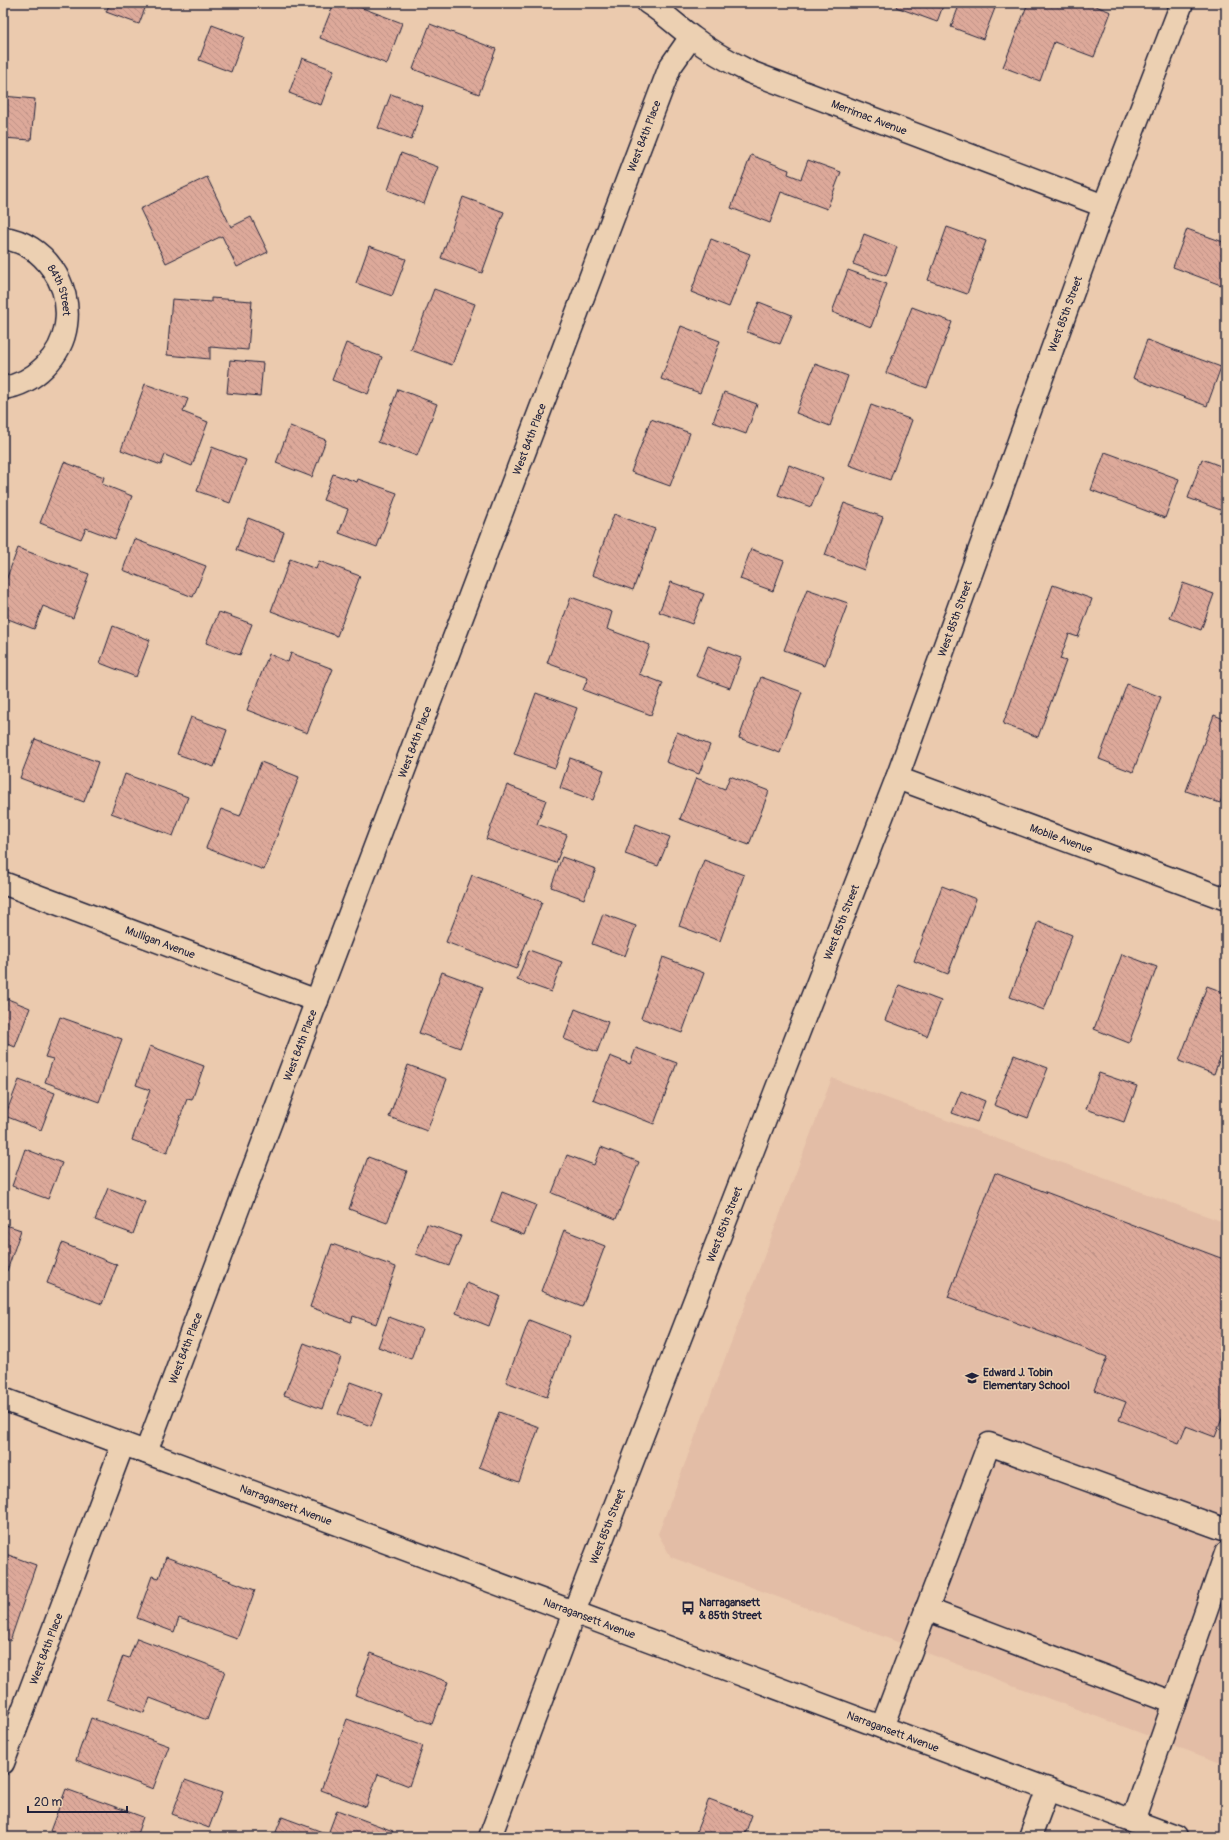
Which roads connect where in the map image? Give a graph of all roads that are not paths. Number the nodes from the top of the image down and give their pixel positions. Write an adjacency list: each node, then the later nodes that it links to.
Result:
1 (648, 3): 3 (street, Merrimac Avenue)
2 (1182, 3): 4 (street, West 85th Street)
3 (691, 37): 4 (street, Merrimac Avenue); 10 (street, West 84th Place)
4 (1104, 206): 7 (street, West 85th Street)
5 (3, 238): 6 (street, 84th Street)
6 (3, 388)
7 (897, 778): 9 (street, Mobile Avenue); 17 (street, West 85th Street)
8 (3, 883): 10 (street, Mulligan Avenue)
9 (1226, 899)
10 (317, 1001): 13 (street, West 84th Place)
11 (3, 1399): 12 (street, Narragansett Avenue)
12 (123, 1444): 13 (street, Narragansett Avenue); 20 (street, West 84th Place)
13 (146, 1452): 17 (street, Narragansett Avenue)
14 (1226, 1530): 16 (street)
15 (1226, 1553): 18 (street)
16 (926, 1609): 18 (street); 19 (street)
17 (574, 1612): 19 (street, Narragansett Avenue); 23 (street, West 85th Street)
18 (1174, 1703): 22 (street)
19 (882, 1727): 21 (street, Narragansett Avenue)
20 (3, 1763)
21 (1048, 1789): 22 (street, Narragansett Avenue); 24 (street)
22 (1133, 1821): 25 (street, Narragansett Avenue)
23 (490, 1837)
24 (1030, 1837)
25 (1176, 1837)

